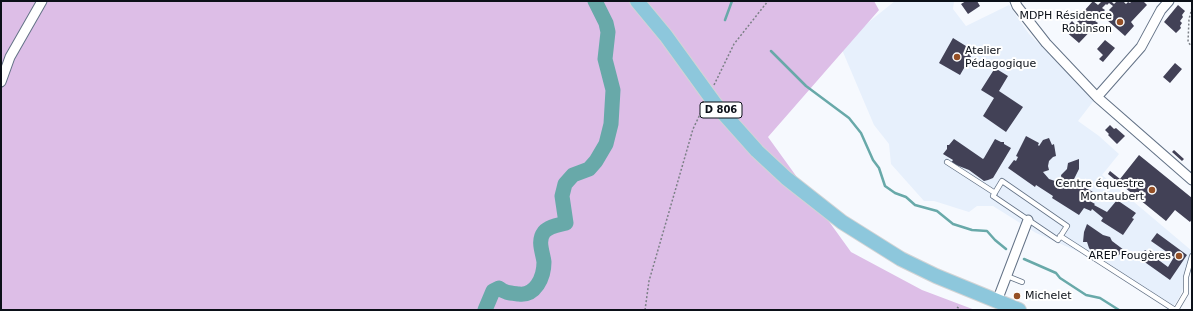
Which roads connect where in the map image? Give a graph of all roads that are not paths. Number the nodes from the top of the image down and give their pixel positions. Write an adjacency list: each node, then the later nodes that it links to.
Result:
1 (42, 1): 5 (street)
2 (638, 1): 15 (main road, D 806)
3 (1015, 1): 6 (street)
4 (1169, 1): 6 (street)
5 (1, 82)
6 (1097, 97): 8 (street)
7 (948, 162): 9 (lane)
8 (1192, 180)
9 (995, 193): 10 (lane); 11 (lane)
10 (1028, 220): 11 (lane); 13 (street)
11 (1060, 236): 17 (lane)
12 (1192, 256): 17 (lane)
13 (1007, 276): 14 (lane); 15 (street)
14 (1022, 282)
15 (997, 301): 16 (main road, D 806)
16 (1019, 310)
17 (1176, 310)

